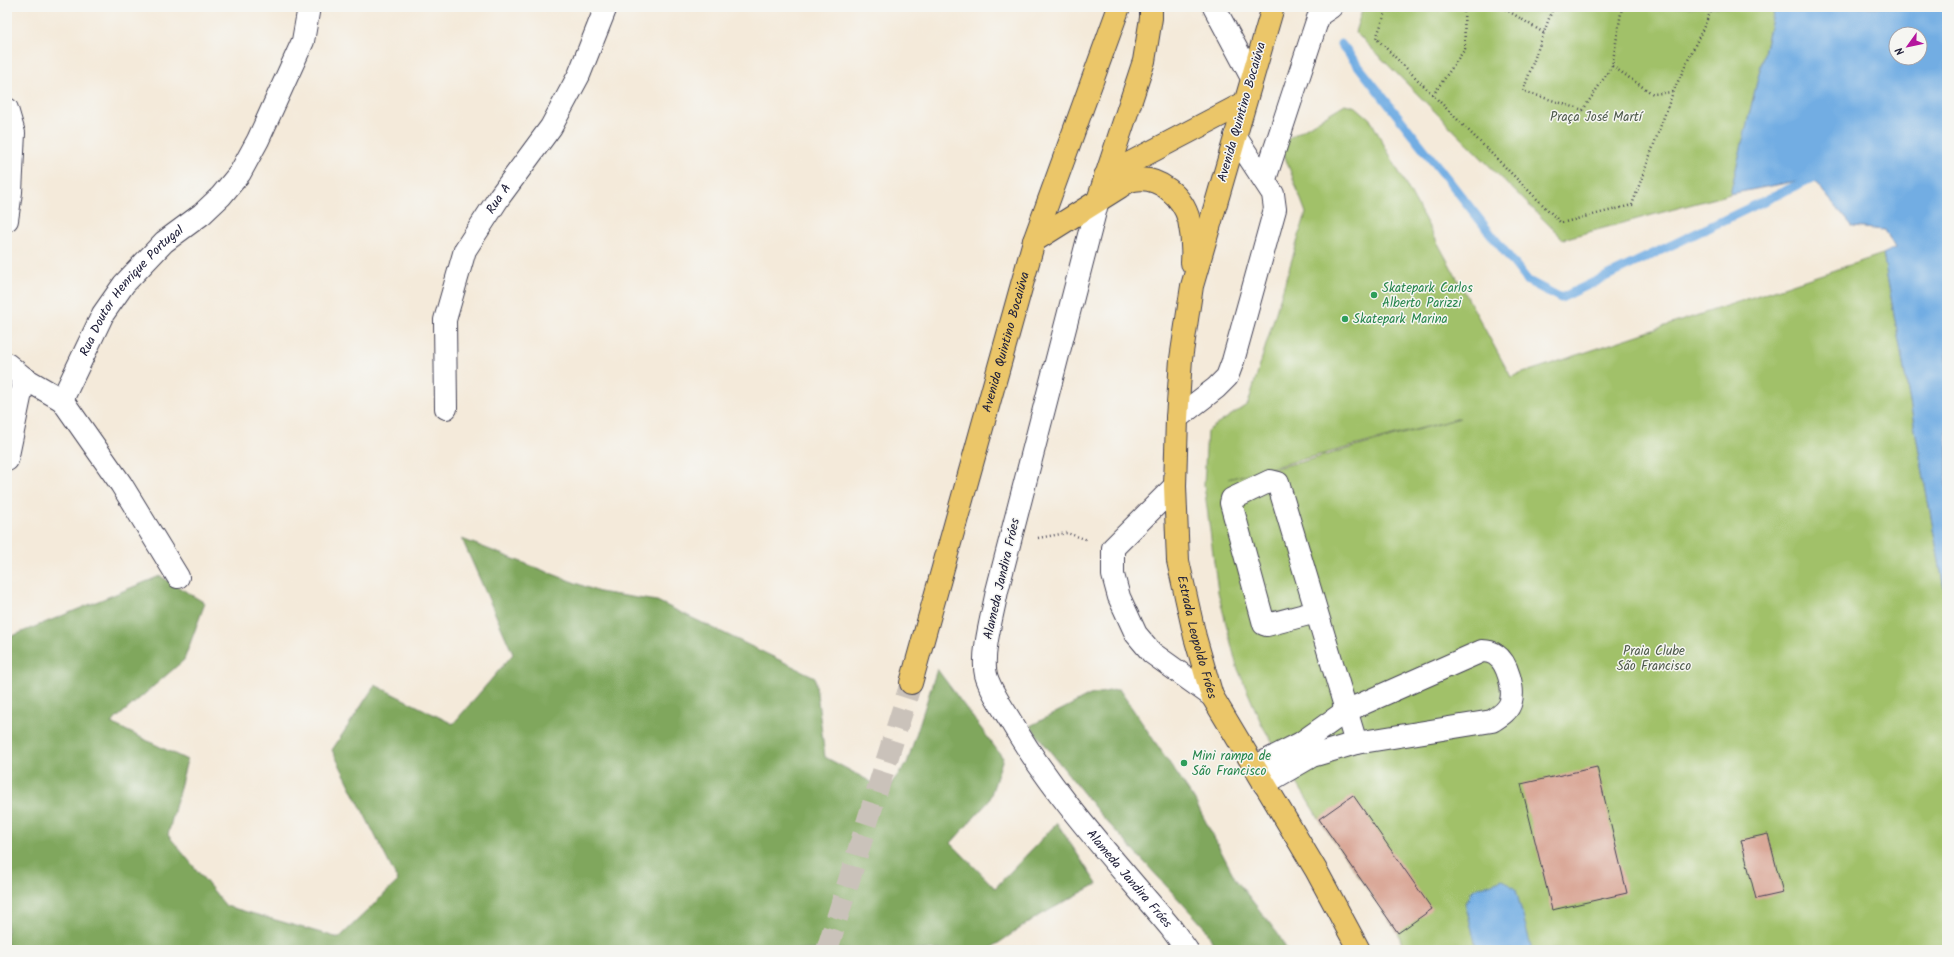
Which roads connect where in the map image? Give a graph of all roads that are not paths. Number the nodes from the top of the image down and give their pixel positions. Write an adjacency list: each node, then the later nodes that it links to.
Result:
1 (309, 7): 20 (street, Rua Doutor Henrique Portugal)
2 (606, 7): 21 (street, Rua A)
3 (1119, 7): 16 (main road, Avenida Quintino Bocaiúva)
4 (1151, 7): 12 (main road)
5 (1214, 7): 8 (street)
6 (1273, 7): 8 (main road, Avenida Quintino Bocaiúva)
7 (1331, 7): 13 (street)
8 (1252, 78): 9 (main road, Avenida Quintino Bocaiúva)
9 (1244, 104): 11 (main road, Avenida Quintino Bocaiúva); 12 (main road)
10 (7, 109): 15 (street)
11 (1235, 136): 13 (street); 17 (main road, Avenida Quintino Bocaiúva)
12 (1105, 176): 14 (main road)
13 (1265, 180): 22 (street)
14 (1098, 200): 16 (main road); 17 (main road); 32 (street, Alameda Jandira Fróes)
15 (7, 220)
16 (1034, 241): 27 (main road, Avenida Quintino Bocaiúva)
17 (1192, 286): 22 (main road, Estrada Leopoldo Fróes)
18 (7, 364): 19 (street)
19 (24, 378): 20 (street); 23 (street)
20 (62, 400): 25 (street)
21 (446, 408)
22 (1177, 418): 24 (main road, Estrada Leopoldo Fróes)
23 (7, 460)
24 (1175, 486): 28 (main road, Estrada Leopoldo Fróes); 28 (street)
25 (178, 577)
26 (1316, 612): 26 (street); 29 (street)
27 (911, 684)
28 (1212, 696): 31 (main road, Estrada Leopoldo Fróes)
29 (1346, 711): 30 (street); 30 (street); 31 (street)
30 (1356, 743): 31 (street)
31 (1259, 775): 33 (main road, Estrada Leopoldo Fróes)
32 (1187, 950)
33 (1359, 950)

